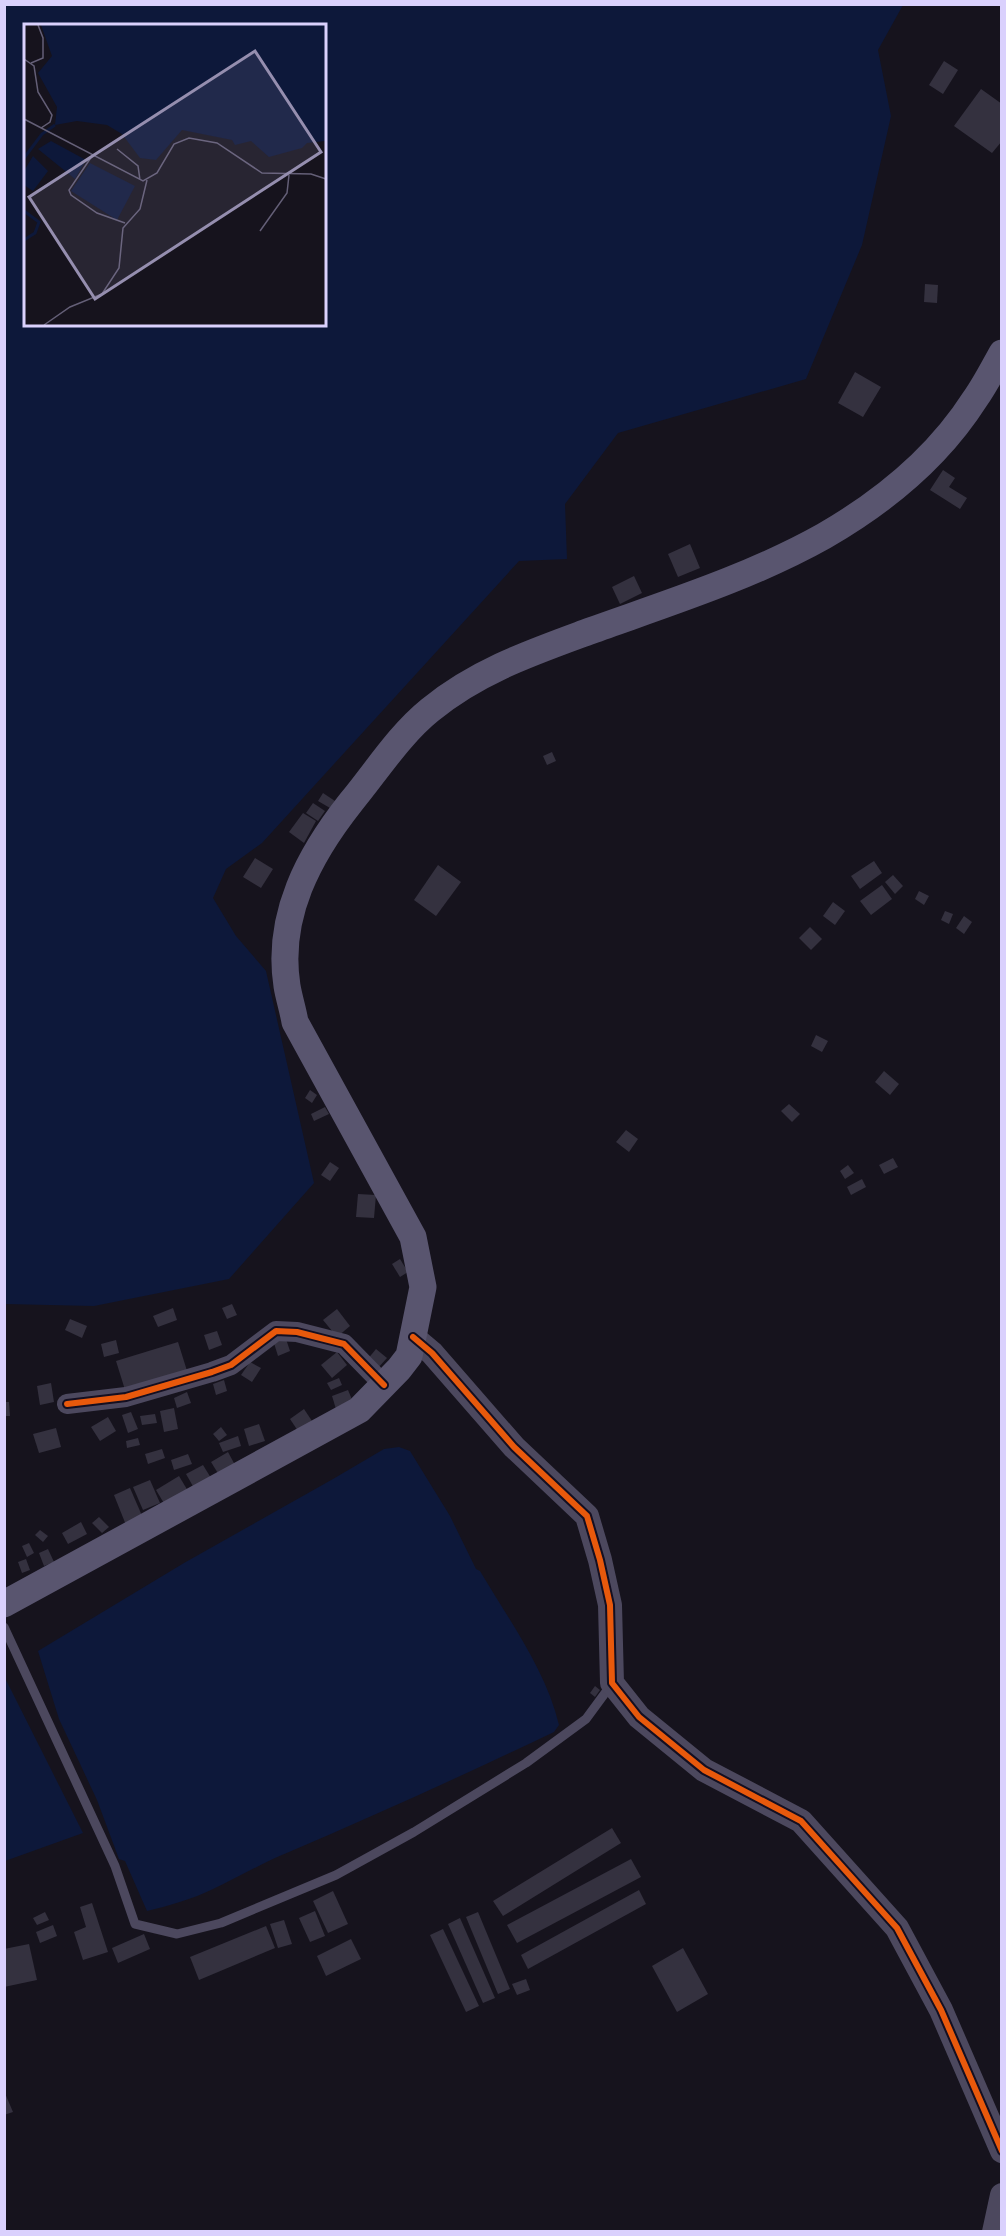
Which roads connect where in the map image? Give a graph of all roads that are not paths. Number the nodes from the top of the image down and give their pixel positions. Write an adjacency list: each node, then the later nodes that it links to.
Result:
1 (1002, 353): 2 (main road)
2 (413, 1337): 3 (main road); 7 (street)
3 (384, 1385): 4 (street); 5 (main road)
4 (67, 1404)
5 (4, 1604)
6 (4, 1628): 7 (lane)
7 (612, 1683): 8 (street)
8 (1002, 2151)
9 (1002, 2195): 10 (street)
10 (994, 2232)

